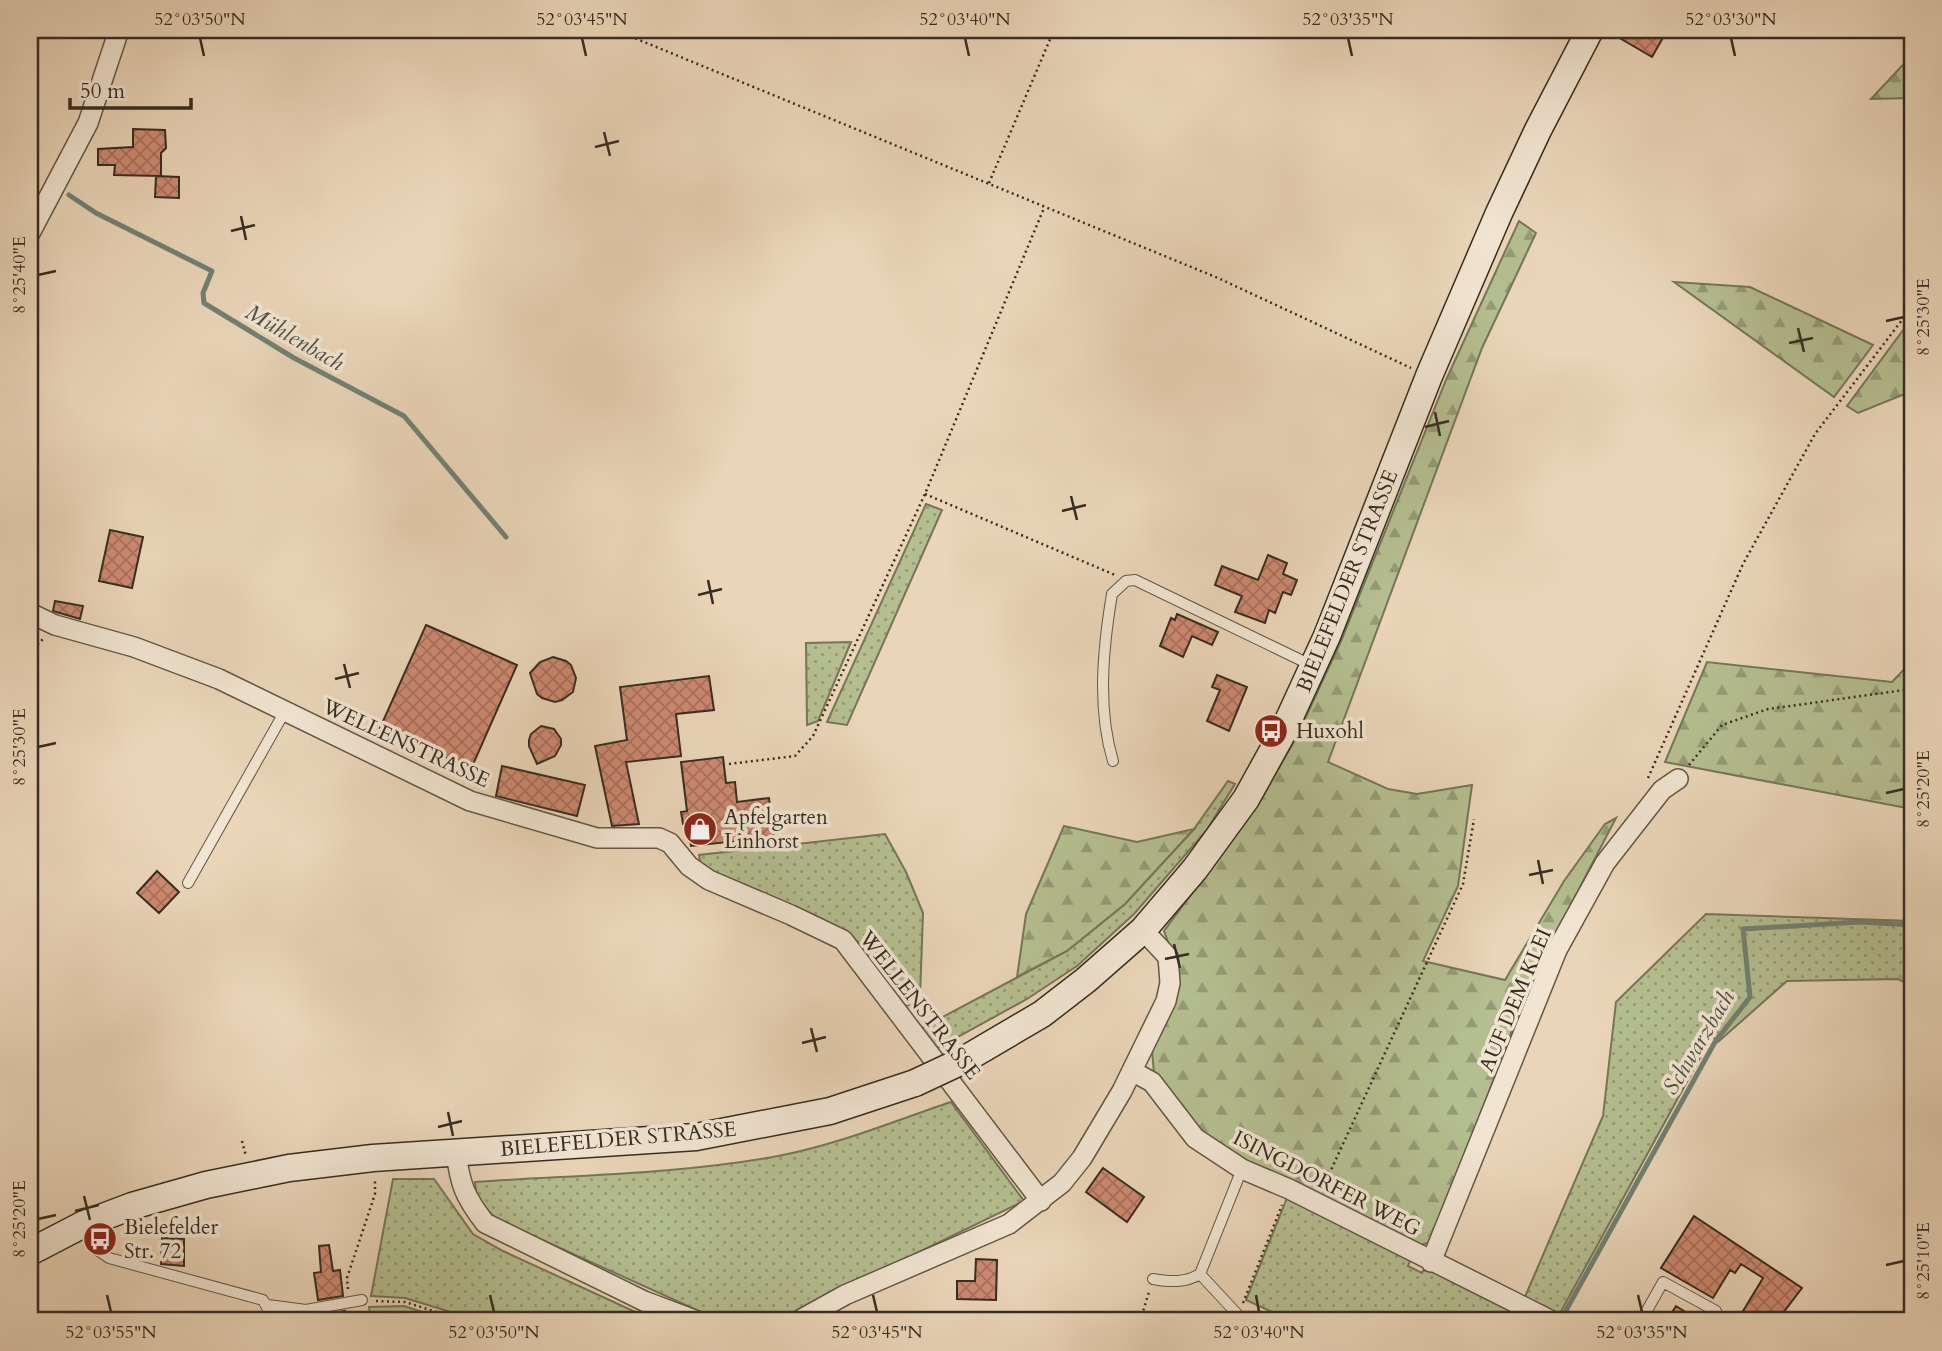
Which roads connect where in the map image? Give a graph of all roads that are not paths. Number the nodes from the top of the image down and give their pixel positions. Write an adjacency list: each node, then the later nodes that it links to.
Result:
1 (120, 30): 3 (street)
2 (1590, 30): 5 (main road, BIELEFELDER STRASSE)
3 (30, 233)
4 (30, 613): 6 (street, WELLENSTRASSE)
5 (1313, 666): 7 (lane); 10 (main road, BIELEFELDER STRASSE)
6 (285, 711): 9 (lane); 14 (street, WELLENSTRASSE)
7 (1114, 761)
8 (1678, 779): 17 (street, AUF DEM KLEI)
9 (188, 883)
10 (1143, 930): 11 (street); 12 (main road, BIELEFELDER STRASSE, bridge)
11 (1132, 1072): 13 (street, ISINGDORFER WEG); 14 (street)
12 (456, 1152): 15 (main road, BIELEFELDER STRASSE); 24 (street)
13 (1242, 1169): 17 (street, ISINGDORFER WEG); 18 (lane)
14 (1041, 1201): 25 (street)
15 (82, 1225): 16 (main road, BIELEFELDER STRASSE); 21 (lane)
16 (30, 1252)
17 (1432, 1262): 26 (street, ISINGDORFER WEG)
18 (1200, 1274): 19 (lane); 22 (lane)
19 (1153, 1279)
20 (362, 1300): 21 (lane)
21 (268, 1305): 23 (lane)
22 (1238, 1314)
23 (263, 1321)
24 (697, 1321)
25 (798, 1321)
26 (1552, 1321)
27 (1641, 1321): 28 (lane)
28 (1719, 1321)

